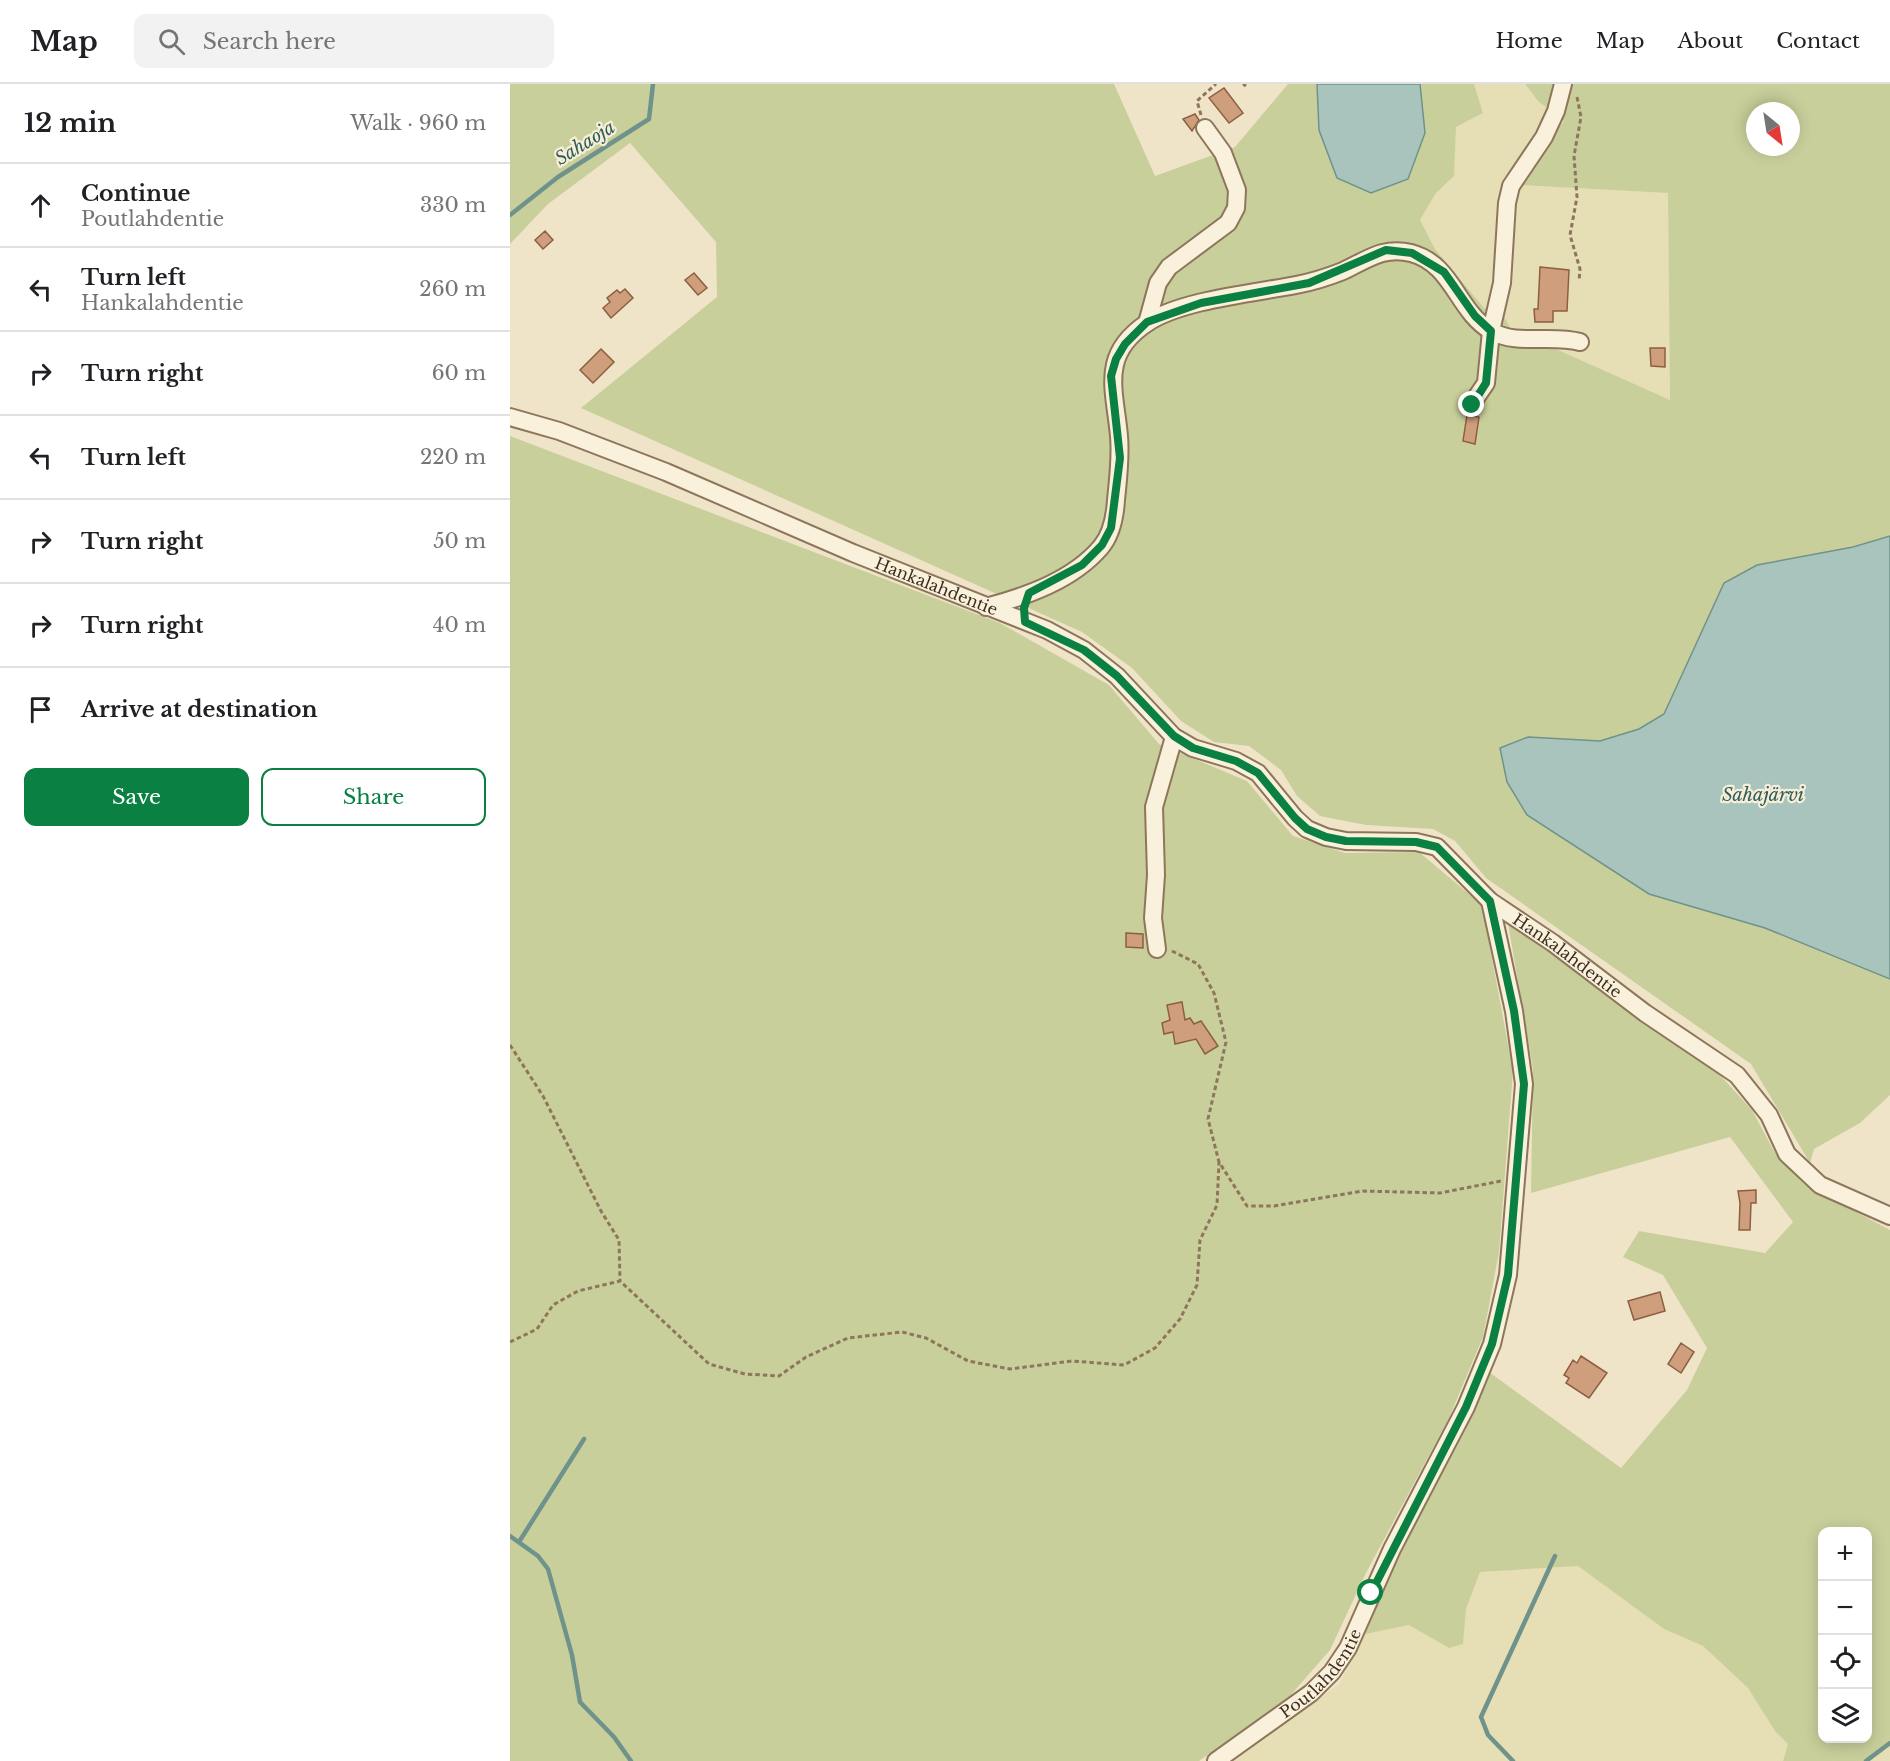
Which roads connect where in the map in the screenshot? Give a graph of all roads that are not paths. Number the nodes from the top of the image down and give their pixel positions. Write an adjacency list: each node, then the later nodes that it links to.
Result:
1 (1569, 88): 4 (street)
2 (1205, 128): 3 (street)
3 (1147, 322): 4 (street); 8 (street)
4 (1491, 331): 5 (street); 6 (street)
5 (1580, 342)
6 (1472, 405)
7 (510, 417): 9 (street, Hankalahdentie)
8 (1029, 593): 9 (street); 10 (street)
9 (986, 607): 10 (street, Hankalahdentie)
10 (1025, 622): 11 (street, Hankalahdentie)
11 (1174, 736): 12 (street, Hankalahdentie); 13 (street)
12 (1490, 901): 14 (street, Hankalahdentie); 15 (street, Poutlahdentie)
13 (1158, 949)
14 (1890, 1216)
15 (1216, 1761)

